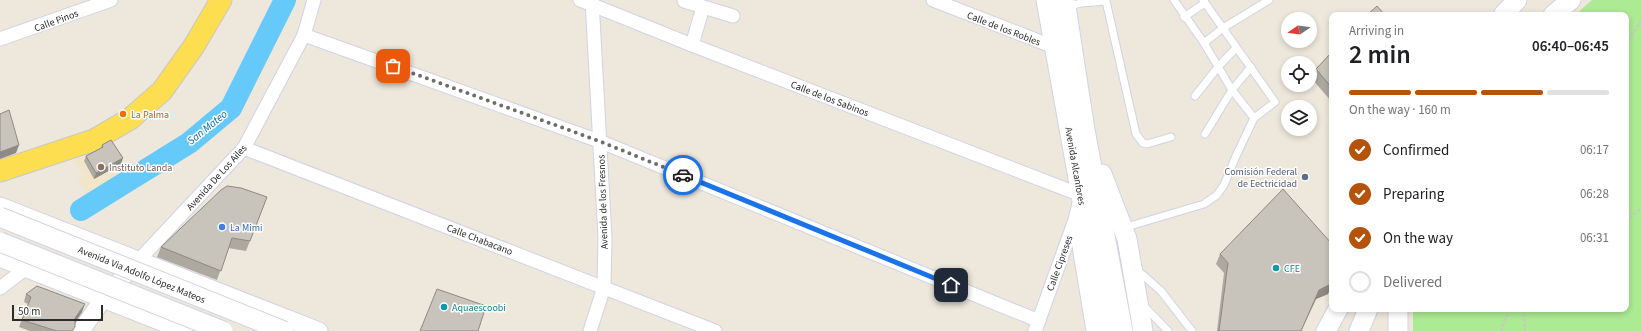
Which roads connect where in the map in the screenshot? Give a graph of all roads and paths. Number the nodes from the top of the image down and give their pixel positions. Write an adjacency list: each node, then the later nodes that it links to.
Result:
1 (111, 0): 21 (street, Calle Pinos)
2 (221, 0): 37 (main road)
3 (314, 0): 20 (street, Avenida De Los Ailes)
4 (933, 0): 25 (street, Calle de los Robles)
5 (1046, 0): 25 (main road, Avenida Alcanfores)
6 (1174, 0): 17 (lane)
7 (1269, 0): 19 (lane)
8 (1571, 0): 15 (main road)
9 (588, 1): 24 (street, Calle de los Sabinos); 35 (street, Avenida de los Fresnos)
10 (684, 1): 14 (street)
11 (1106, 1): 13 (lane); 34 (lane)
12 (1204, 2): 17 (lane); 19 (lane)
13 (1066, 3): 32 (main road, Avenida Alcanfores)
14 (703, 7): 16 (street); 24 (street)
15 (1557, 12)
16 (733, 16)
17 (1184, 17): 23 (lane)
18 (1641, 21): 22 (path)
19 (1223, 28): 23 (lane); 26 (lane)
20 (304, 35): 35 (street); 36 (street, Avenida De Los Ailes)
21 (0, 39)
22 (1629, 39)
23 (1204, 43): 27 (lane)
24 (692, 45): 38 (street, Calle de los Sabinos)
25 (1054, 47): 38 (main road, Avenida Alcanfores)
26 (1236, 48): 27 (lane); 28 (lane)
27 (1218, 66): 29 (lane); 30 (lane)
28 (1251, 67): 29 (lane); 31 (lane)
29 (1232, 90): 31 (lane); 33 (lane)
30 (1195, 96)
31 (1254, 118): 44 (lane)
32 (1085, 130): 44 (main road); 71 (main road, Avenida Alcanfores)
33 (1205, 134)
34 (1171, 137)
35 (599, 141): 51 (street, Avenida de los Fresnos); 61 (street)
36 (244, 148): 48 (street, Avenida De Los Ailes); 51 (street, Calle Chabacano)
37 (0, 171)
38 (1081, 195): 43 (street, Calle Cipreses); 70 (main road, Avenida Alcanfores)
39 (0, 206): 46 (street)
40 (1641, 208): 42 (path)
41 (0, 217): 65 (main road, Avenida Via Adolfo López Mateos, bridge)
42 (1629, 218)
43 (1075, 220): 61 (street, Calle Cipreses); 69 (street, Avenida Alcanfores)
44 (1123, 228): 49 (main road)
45 (0, 242): 64 (main road, bridge)
46 (97, 245): 48 (street); 53 (street)
47 (0, 258): 50 (street)
48 (138, 261): 54 (street, Avenida De Los Ailes); 66 (street)
49 (1132, 266): 55 (main road); 74 (lane)
50 (25, 269): 52 (street); 53 (street)
51 (604, 287): 67 (street, Avenida de los Fresnos); 68 (street, Calle Chabacano)
52 (0, 288)
53 (86, 292): 54 (street)
54 (103, 299): 62 (street, Avenida De Los Ailes); 63 (street)
55 (1138, 300): 72 (main road); 73 (lane)
56 (1336, 312): 75 (main road)
57 (1367, 312): 76 (main road)
58 (1398, 312): 77 (main road)
59 (1508, 312): 78 (path)
60 (1525, 312): 79 (path)
61 (1037, 326)
62 (81, 331)
63 (184, 331)
64 (223, 331)
65 (284, 331)
66 (319, 331)
67 (590, 331)
68 (715, 331)
69 (1093, 331)
70 (1108, 331)
71 (1122, 331)
72 (1143, 331)
73 (1168, 331)
74 (1192, 331)
75 (1326, 331)
76 (1359, 331)
77 (1398, 331)
78 (1501, 331)
79 (1525, 331)

